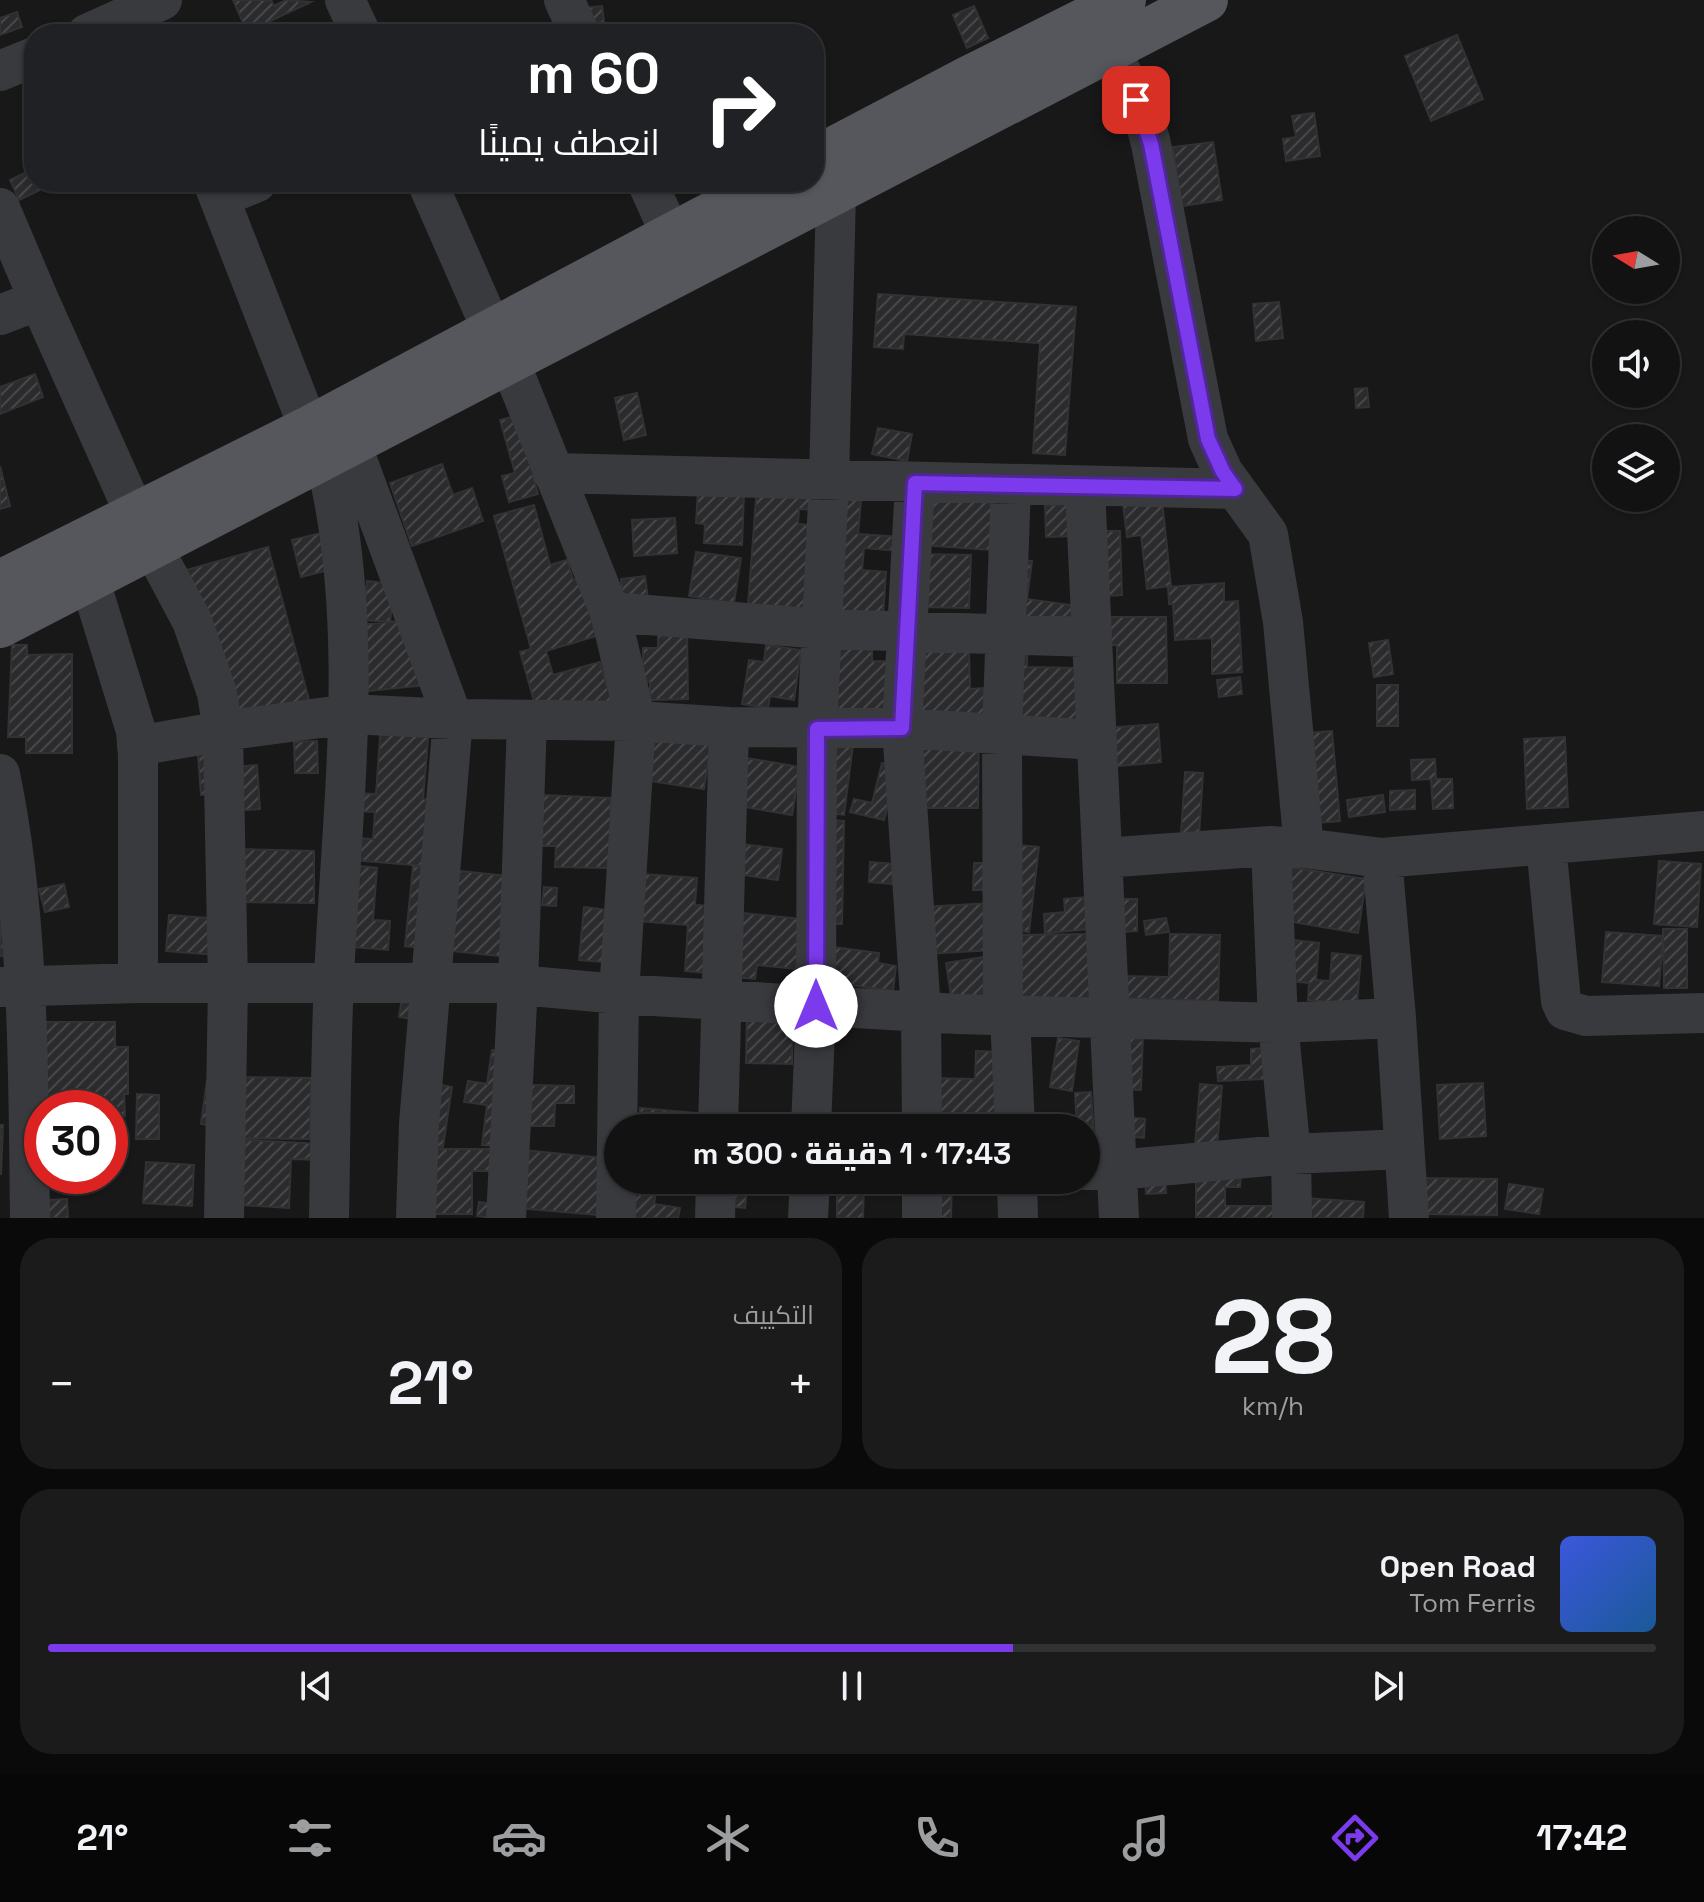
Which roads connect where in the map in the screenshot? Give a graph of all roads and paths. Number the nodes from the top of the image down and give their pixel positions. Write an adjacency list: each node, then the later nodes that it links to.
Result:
1 (345, 0): 7 (street)
2 (564, 0): 8 (street)
3 (1206, 0): 5 (main road)
4 (151, 11): 6 (street)
5 (1108, 22): 11 (main road); 28 (street)
6 (115, 24)
7 (356, 24)
8 (575, 24)
9 (24, 61): 10 (street)
10 (0, 71)
11 (825, 176): 24 (street)
12 (217, 192): 22 (street)
13 (432, 192): 21 (street)
14 (652, 192): 18 (street)
15 (752, 192): 18 (main road)
16 (795, 192): 21 (main road)
17 (0, 208): 19 (street)
18 (671, 235): 21 (main road)
19 (39, 300): 20 (street); 29 (street)
20 (0, 315)
21 (501, 346): 22 (main road); 23 (street)
22 (328, 443): 29 (main road); 38 (street); 39 (street)
23 (553, 473): 24 (street); 32 (street)
24 (829, 481): 25 (street); 34 (street)
25 (915, 483): 26 (street); 35 (street)
26 (1011, 486): 27 (street); 36 (street)
27 (1085, 488): 28 (street); 37 (street)
28 (1235, 489): 52 (street)
29 (143, 530): 30 (main road); 31 (main road); 45 (street)
30 (89, 578): 33 (main road); 48 (street)
31 (0, 582)
32 (610, 612): 34 (street); 41 (street)
33 (0, 626)
34 (823, 629): 35 (street); 44 (street)
35 (907, 631): 36 (street); 43 (street)
36 (1006, 633): 37 (street); 46 (street)
37 (1092, 637): 47 (street)
38 (349, 714): 39 (street); 45 (street); 55 (street)
39 (453, 719): 40 (street); 56 (street)
40 (527, 720): 41 (street); 59 (street)
41 (636, 721): 42 (street); 61 (street)
42 (729, 727): 44 (street); 62 (street)
43 (902, 728): 44 (street); 46 (street); 64 (street)
44 (817, 729): 63 (street)
45 (223, 731): 48 (street); 58 (street)
46 (1002, 734): 47 (street); 66 (street)
47 (1096, 740): 53 (street)
48 (137, 746): 57 (street)
49 (0, 774): 60 (street)
50 (1704, 831): 51 (street)
51 (1546, 844): 54 (street); 65 (street)
52 (1288, 847): 53 (street); 54 (street); 69 (street)
53 (1102, 858): 67 (street)
54 (1382, 858): 68 (street)
55 (333, 982): 56 (street); 58 (street); 84 (street)
56 (432, 982): 59 (street); 85 (street)
57 (138, 983): 58 (street); 60 (street)
58 (228, 983): 82 (street)
59 (518, 984): 61 (street); 86 (street)
60 (13, 986): 81 (street)
61 (619, 994): 62 (street); 87 (street)
62 (723, 1000): 63 (street); 70 (street)
63 (816, 1006): 64 (street); 71 (street)
64 (921, 1012): 66 (street); 72 (street)
65 (1704, 1013)
66 (1007, 1015): 67 (street); 73 (street)
67 (1109, 1018): 69 (street); 76 (street)
68 (1396, 1018): 69 (street); 74 (street)
69 (1278, 1023): 75 (street)
70 (719, 1114)
71 (812, 1114)
72 (922, 1114)
73 (1014, 1114)
74 (1404, 1149): 75 (street); 94 (street)
75 (1291, 1154): 76 (street); 93 (street)
76 (1101, 1170): 92 (street)
77 (716, 1194): 88 (street)
78 (809, 1194): 89 (street)
79 (922, 1194): 90 (street)
80 (1017, 1194): 91 (street)
81 (20, 1199)
82 (224, 1218): 83 (street)
83 (258, 1218)
84 (329, 1218)
85 (416, 1218)
86 (506, 1218)
87 (616, 1218)
88 (715, 1218)
89 (808, 1218)
90 (922, 1218)
91 (1018, 1218)
92 (1119, 1218)
93 (1292, 1218)
94 (1409, 1218)

